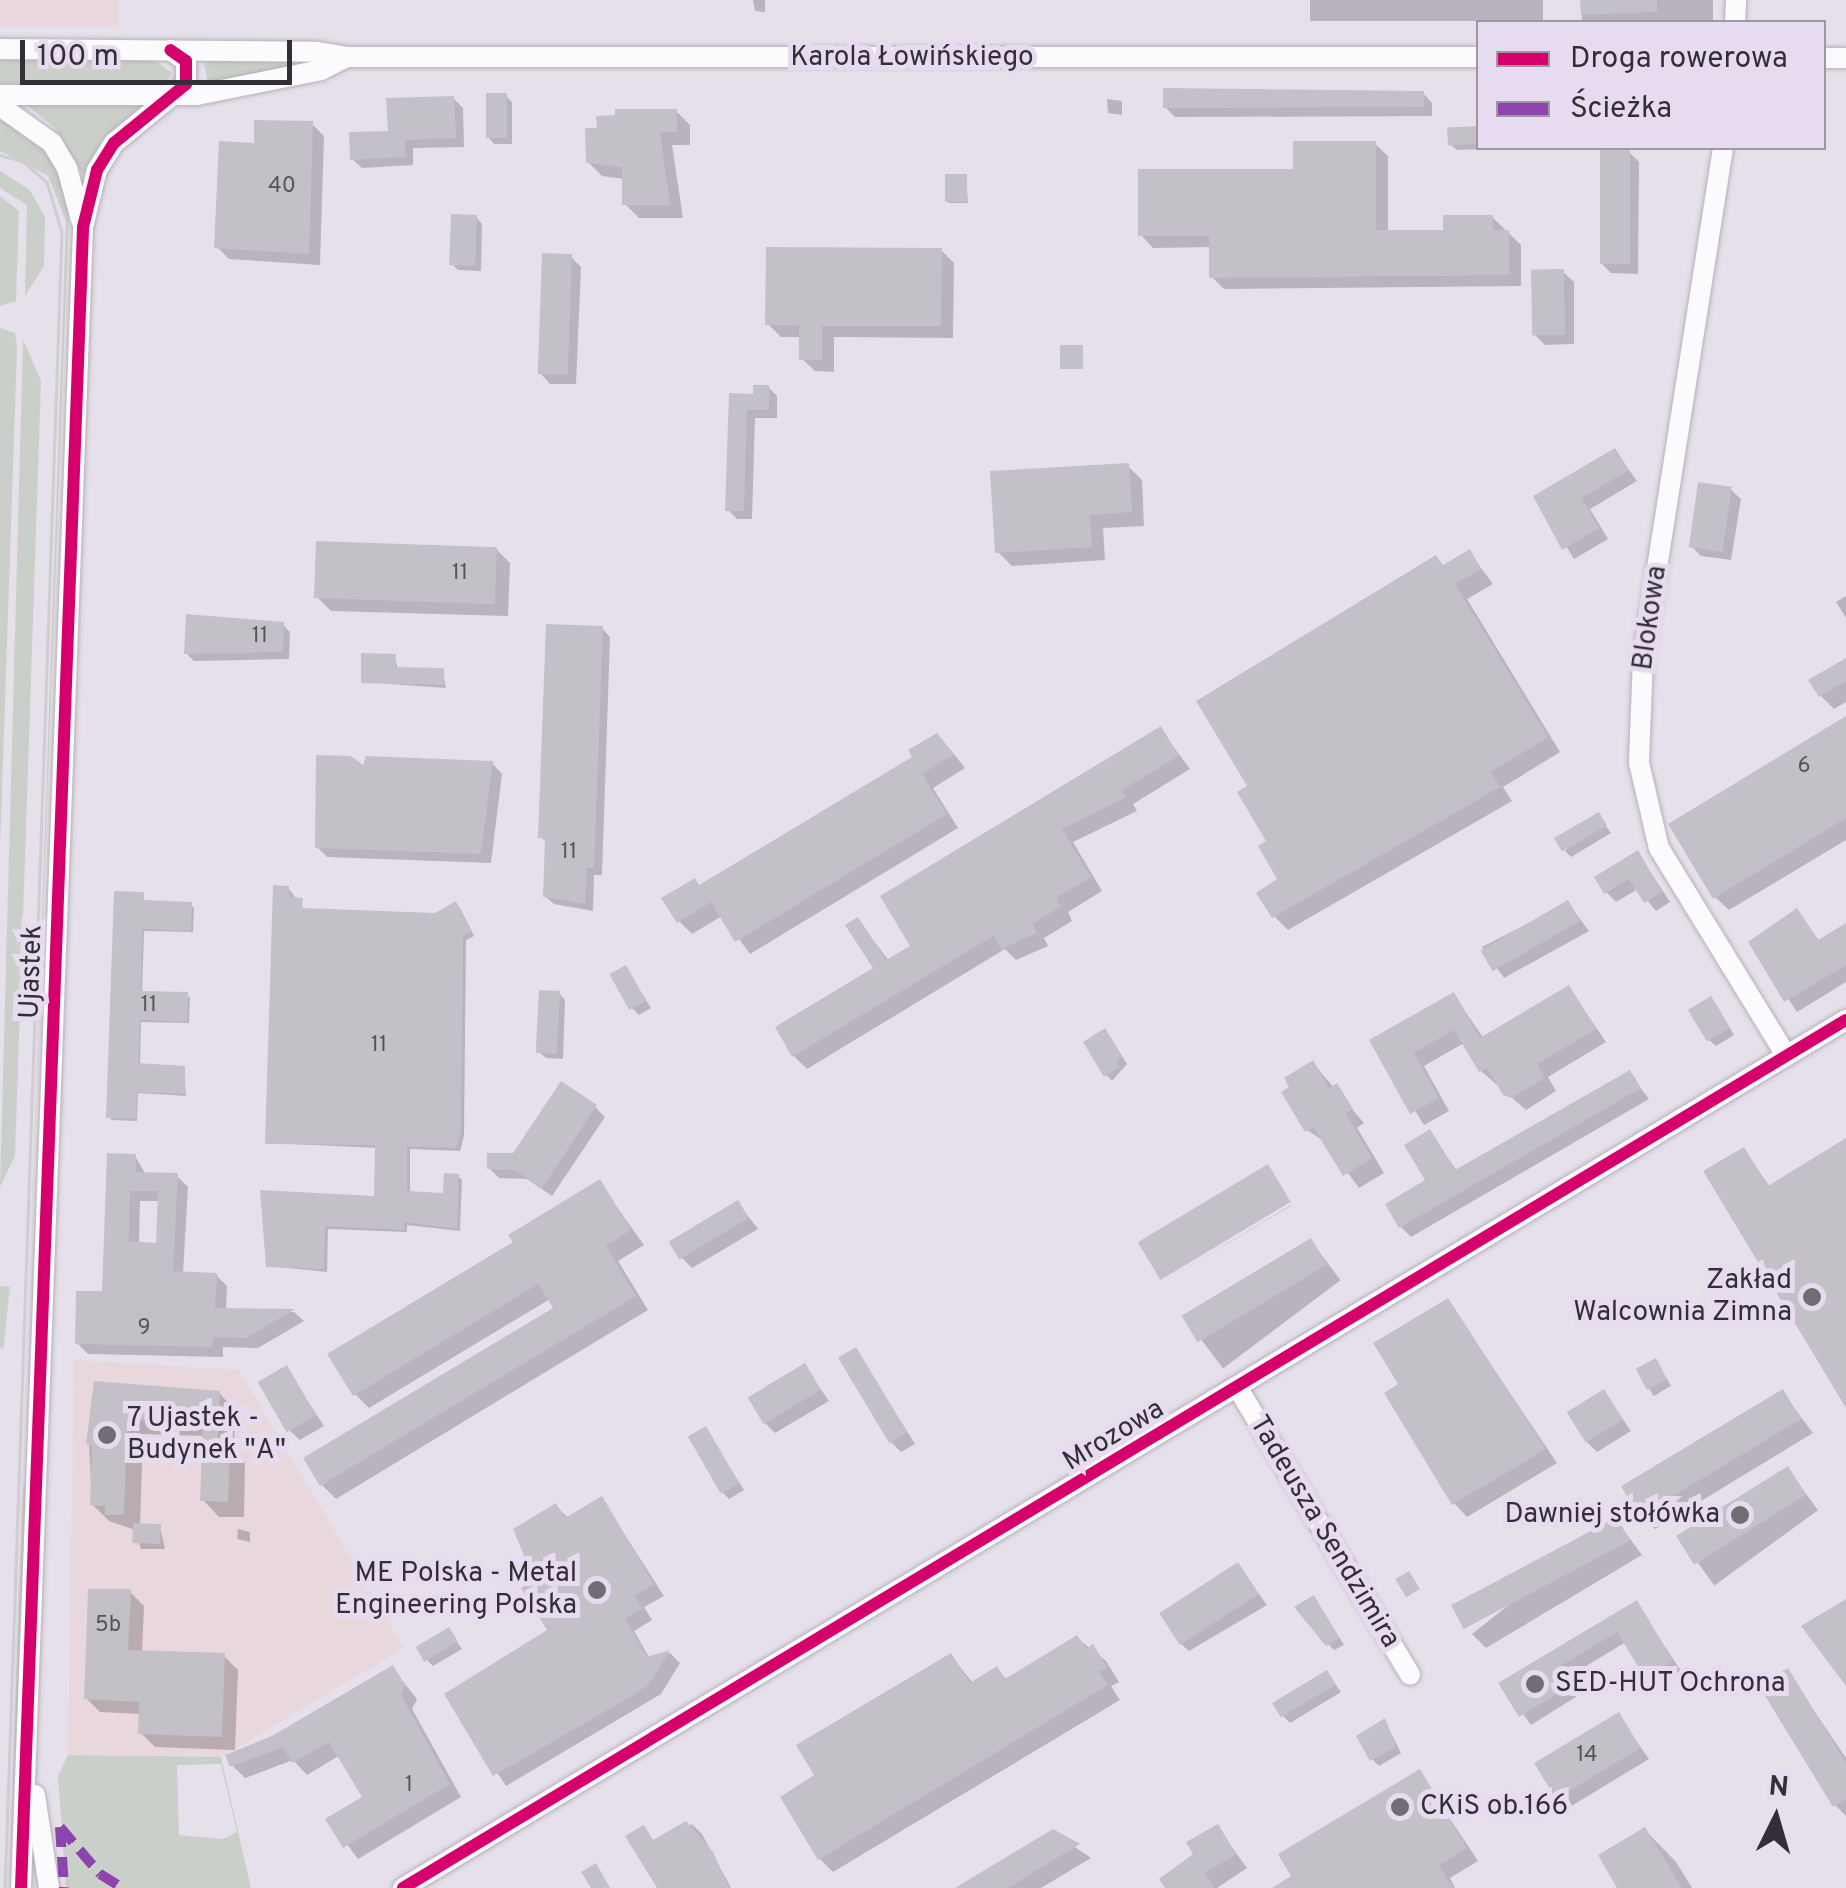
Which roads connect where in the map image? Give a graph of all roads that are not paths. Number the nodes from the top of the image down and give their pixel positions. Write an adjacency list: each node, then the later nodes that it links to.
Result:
1 (0, 49): 2 (street, Karola Łowińskiego)
2 (170, 50): 4 (street, Karola Łowińskiego); 6 (street)
3 (1476, 57): 4 (street, Karola Łowińskiego)
4 (346, 58): 6 (street, Karola Łowińskiego)
5 (0, 95): 6 (street, Karola Łowińskiego)
6 (176, 96): 9 (street, Ujastek)
7 (0, 106): 9 (street, Ujastek)
8 (1723, 150): 11 (street, Blokowa)
9 (82, 227): 14 (street, Ujastek)
10 (1846, 1020): 11 (street, Mrozowa)
11 (1786, 1056): 12 (street, Mrozowa)
12 (1239, 1390): 13 (street, Tadeusza Sendzimira); 17 (street, Mrozowa)
13 (1410, 1674)
14 (30, 1758): 15 (street, Ujastek); 16 (street, Ujastek)
15 (21, 1888)
16 (49, 1888)
17 (403, 1888)

